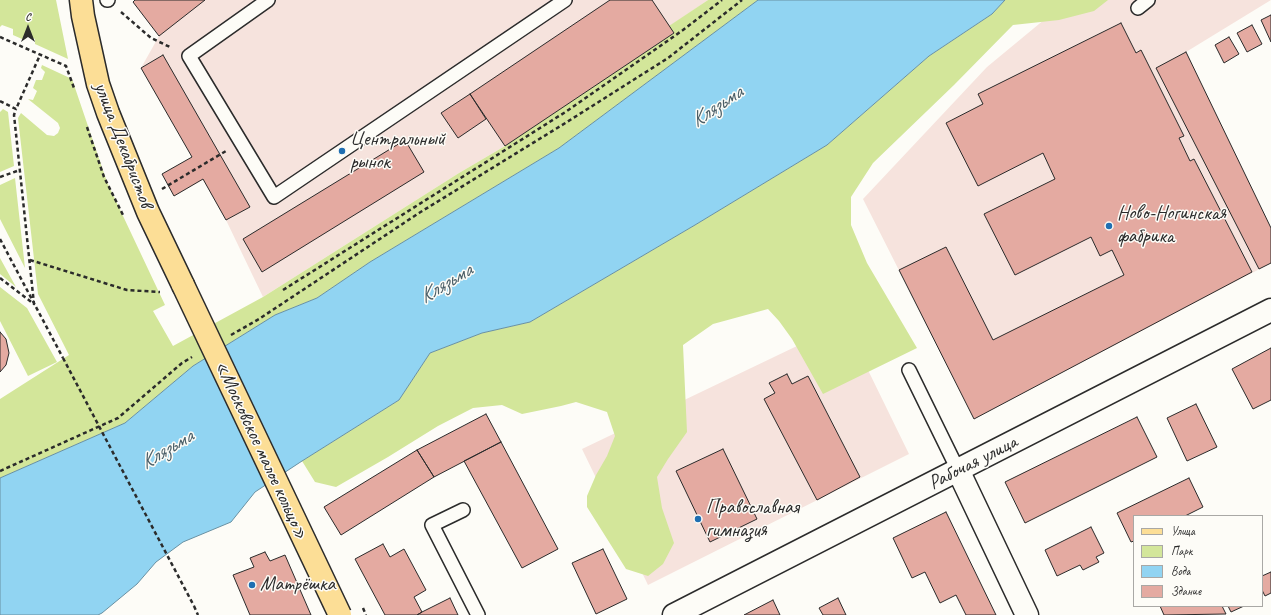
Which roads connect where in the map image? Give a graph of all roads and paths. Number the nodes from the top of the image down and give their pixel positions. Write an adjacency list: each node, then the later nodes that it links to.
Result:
1 (81, 0): 20 (main road, улица Декабристов)
2 (107, 0): 9 (path)
3 (268, 0): 9 (lane)
4 (565, 0): 13 (lane)
5 (722, 0): 21 (path)
6 (742, 0): 25 (path)
7 (0, 37): 8 (path)
8 (40, 54): 10 (path); 12 (path)
9 (189, 56): 13 (lane)
10 (66, 66)
11 (0, 101): 12 (path)
12 (16, 109): 14 (path)
13 (241, 142): 16 (path)
14 (20, 170): 15 (path); 18 (path)
15 (0, 178)
16 (156, 192)
17 (0, 239): 23 (path)
18 (30, 260): 22 (path); 23 (path)
19 (0, 278): 23 (path)
20 (182, 285): 32 (main road, «Московское малое кольцо», bridge)
21 (283, 290)
22 (160, 292)
23 (34, 304): 31 (path, bridge)
24 (1271, 310): 28 (main road, Рабочая улица)
25 (227, 337)
26 (195, 356): 29 (path)
27 (909, 370): 28 (lane)
28 (958, 470): 34 (main road, Рабочая улица); 35 (main road)
29 (0, 471)
30 (463, 510): 33 (lane)
31 (198, 615)
32 (340, 615)
33 (478, 615)
34 (674, 615)
35 (1026, 615)

